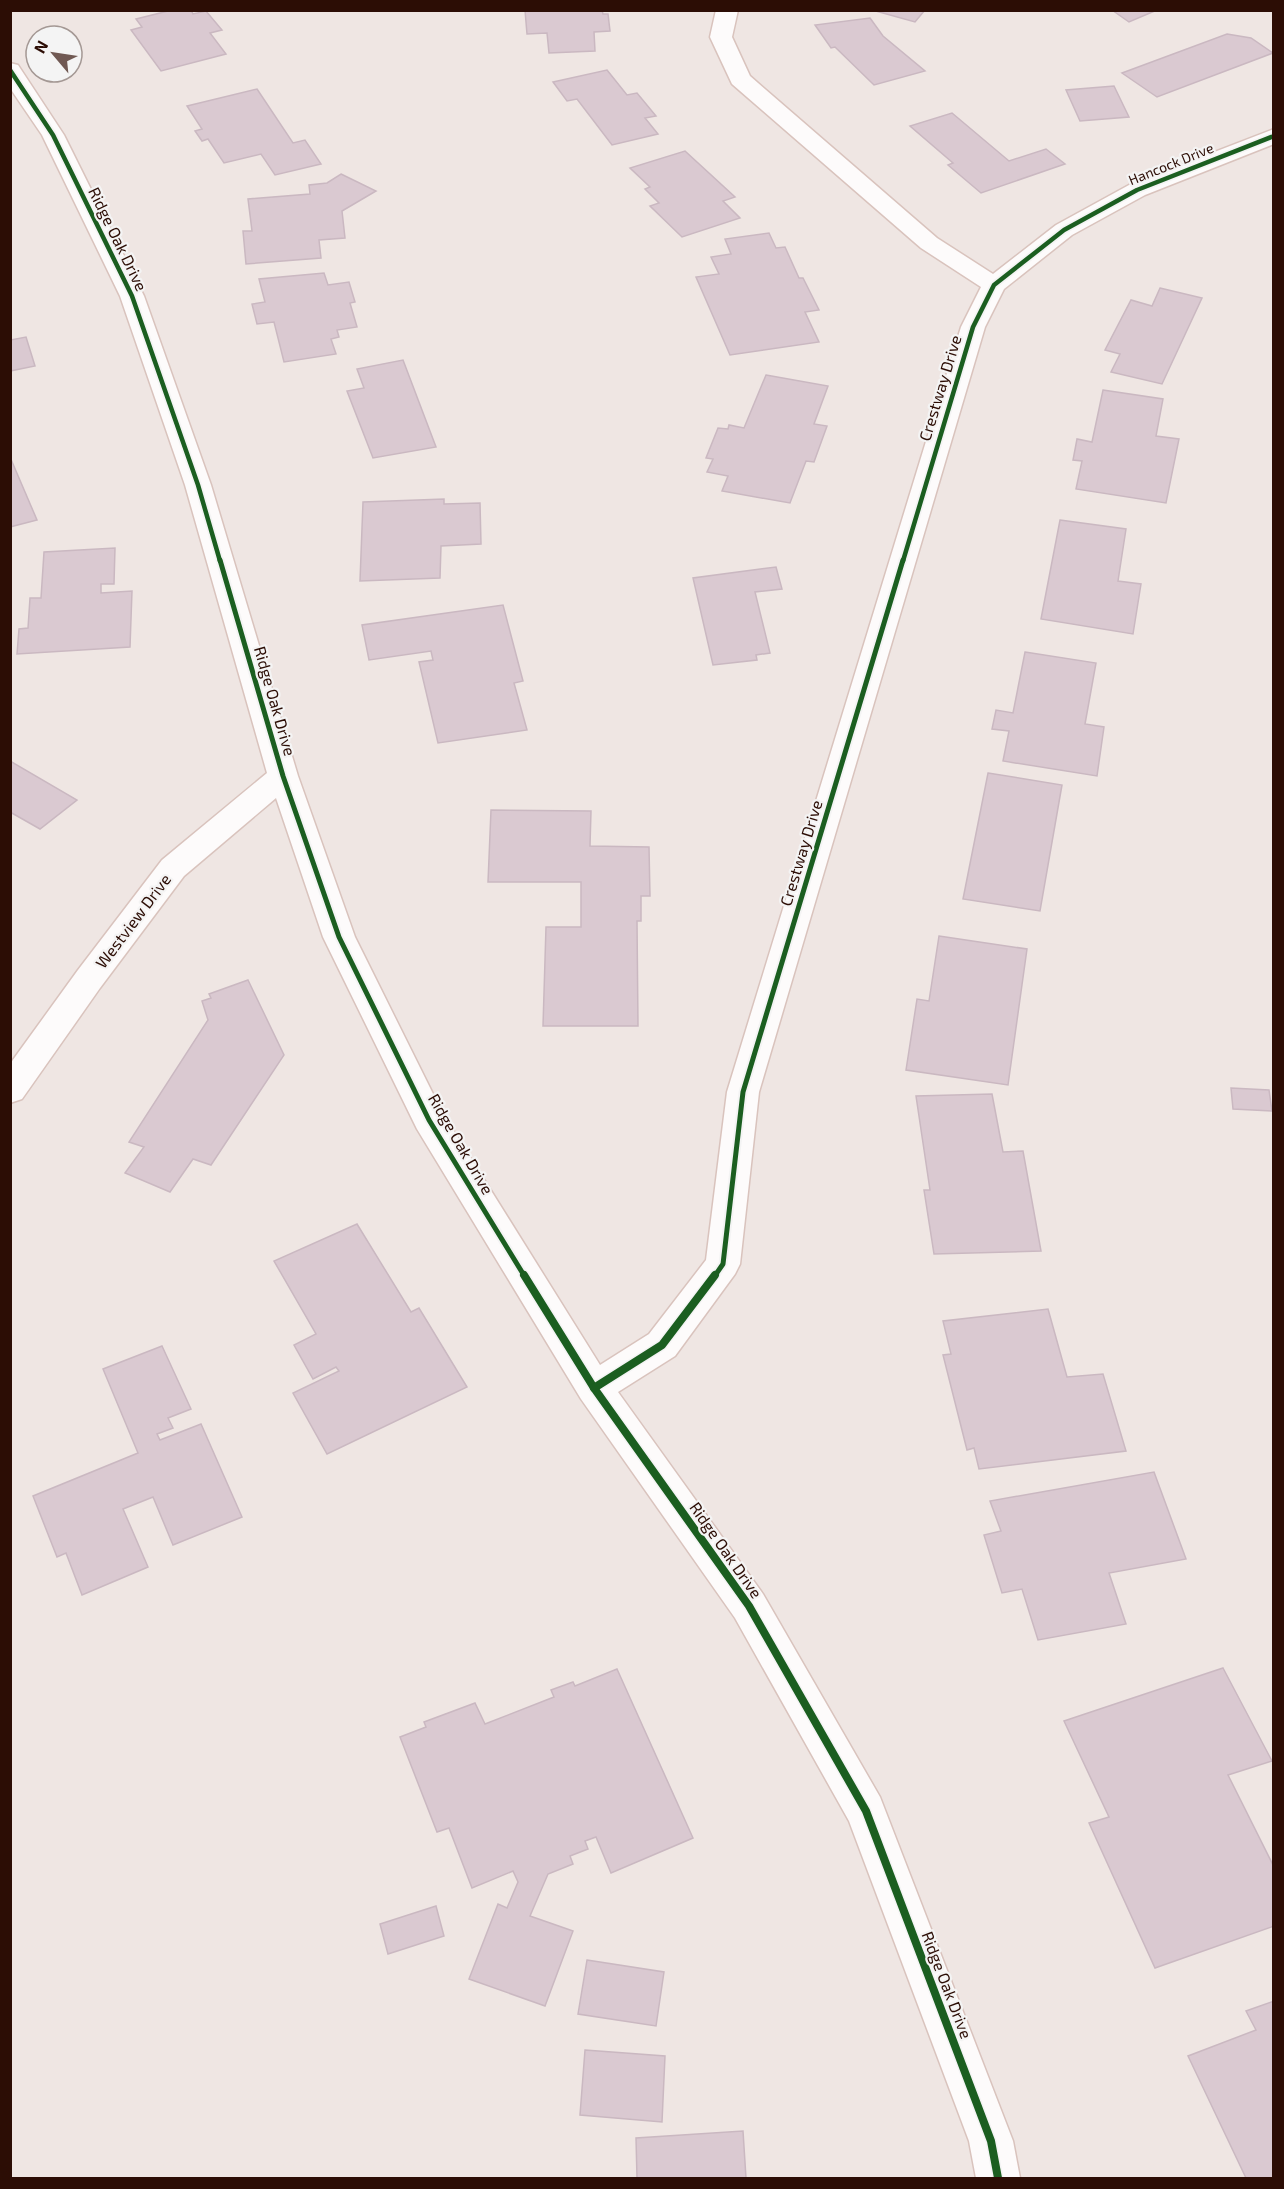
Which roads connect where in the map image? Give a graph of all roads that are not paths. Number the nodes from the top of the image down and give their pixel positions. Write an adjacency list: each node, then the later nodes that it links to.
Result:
1 (727, 10): 4 (street)
2 (10, 70): 5 (street, Ridge Oak Drive)
3 (1274, 136): 4 (street, Hancock Drive)
4 (994, 285): 7 (street, Crestway Drive)
5 (283, 776): 6 (street, Westview Drive); 7 (street, Ridge Oak Drive)
6 (12, 1082)
7 (594, 1388): 8 (street, Ridge Oak Drive)
8 (998, 2178)

